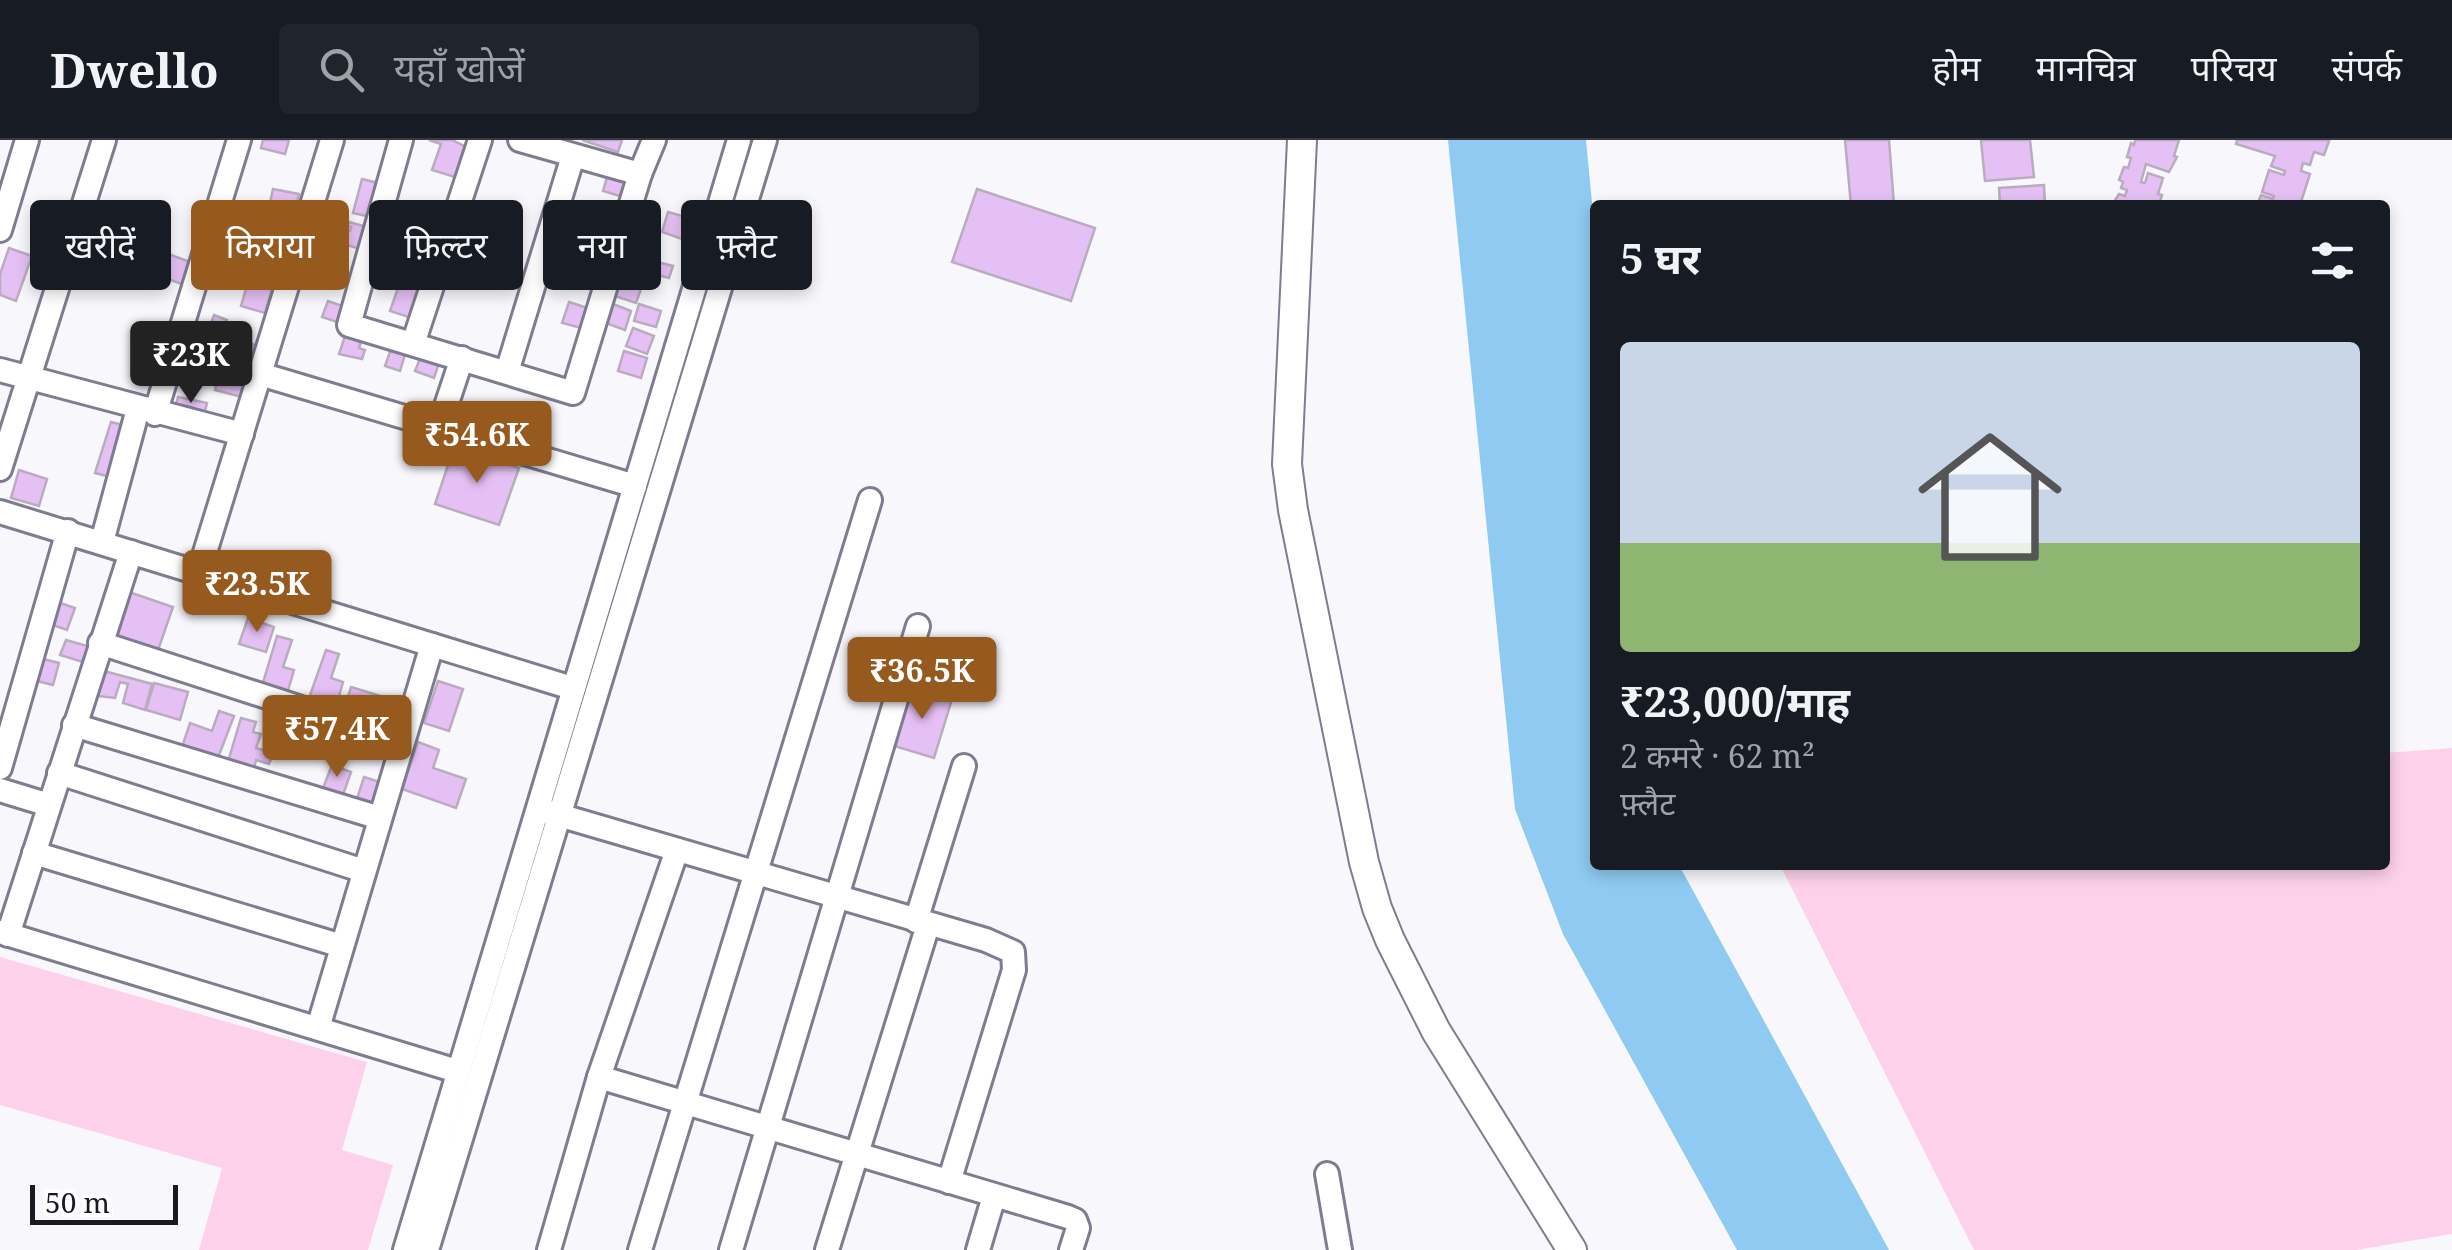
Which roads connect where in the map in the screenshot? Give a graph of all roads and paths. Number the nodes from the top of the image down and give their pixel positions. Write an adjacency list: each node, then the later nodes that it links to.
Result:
1 (26, 140): 14 (street)
2 (104, 140): 20 (street)
3 (240, 140): 21 (street)
4 (332, 140): 19 (street)
5 (401, 140): 15 (street)
6 (480, 140): 15 (street)
7 (654, 140): 13 (street)
8 (739, 140): 25 (street)
9 (765, 140): 43 (street)
10 (1302, 140): 71 (street)
11 (525, 141): 12 (street)
12 (572, 156): 13 (street); 18 (street)
13 (640, 174): 18 (street)
14 (0, 230)
15 (413, 344): 16 (street)
16 (462, 358): 18 (street); 22 (street)
17 (0, 370): 20 (street)
18 (507, 372)
19 (260, 374): 22 (street); 23 (street)
20 (28, 378): 21 (street); 24 (street)
21 (146, 411): 23 (street); 29 (street)
22 (439, 427): 25 (street)
23 (242, 434): 31 (street)
24 (2, 457)
25 (635, 486): 35 (street)
26 (870, 500): 48 (street)
27 (0, 512): 28 (street)
28 (68, 531): 29 (street); 39 (street)
29 (102, 542): 30 (street)
30 (130, 552): 31 (street); 33 (street)
31 (200, 572): 34 (street)
32 (918, 626): 49 (street)
33 (100, 643): 36 (street); 37 (street)
34 (432, 645): 35 (street); 37 (street)
35 (572, 688): 43 (street)
36 (74, 725): 40 (street); 44 (street)
37 (402, 742): 44 (street)
38 (964, 766): 50 (street)
39 (0, 768)
40 (59, 773): 42 (street); 47 (street)
41 (0, 790): 42 (street)
42 (49, 805): 46 (street)
43 (548, 812): 45 (street); 54 (street); 63 (street)
44 (380, 818): 47 (street)
45 (677, 850): 48 (street); 55 (street)
46 (34, 853): 51 (street); 52 (street)
47 (364, 871): 52 (street)
48 (756, 874): 49 (street); 56 (street)
49 (836, 898): 50 (street); 57 (street)
50 (922, 923): 58 (street); 60 (street)
51 (4, 934): 53 (street)
52 (342, 946): 53 (street)
53 (318, 1028): 54 (street)
54 (458, 1071): 62 (street)
55 (599, 1077): 56 (street); 64 (street)
56 (685, 1102): 57 (street); 65 (street)
57 (768, 1128): 58 (street); 66 (street)
58 (857, 1154): 60 (street); 67 (street)
59 (1327, 1174): 70 (street)
60 (949, 1182): 61 (street)
61 (994, 1196): 68 (street); 69 (street)
62 (405, 1250)
63 (426, 1250)
64 (549, 1250)
65 (640, 1250)
66 (731, 1250)
67 (827, 1250)
68 (978, 1250)
69 (1071, 1250)
70 (1340, 1250)
71 (1572, 1250)

